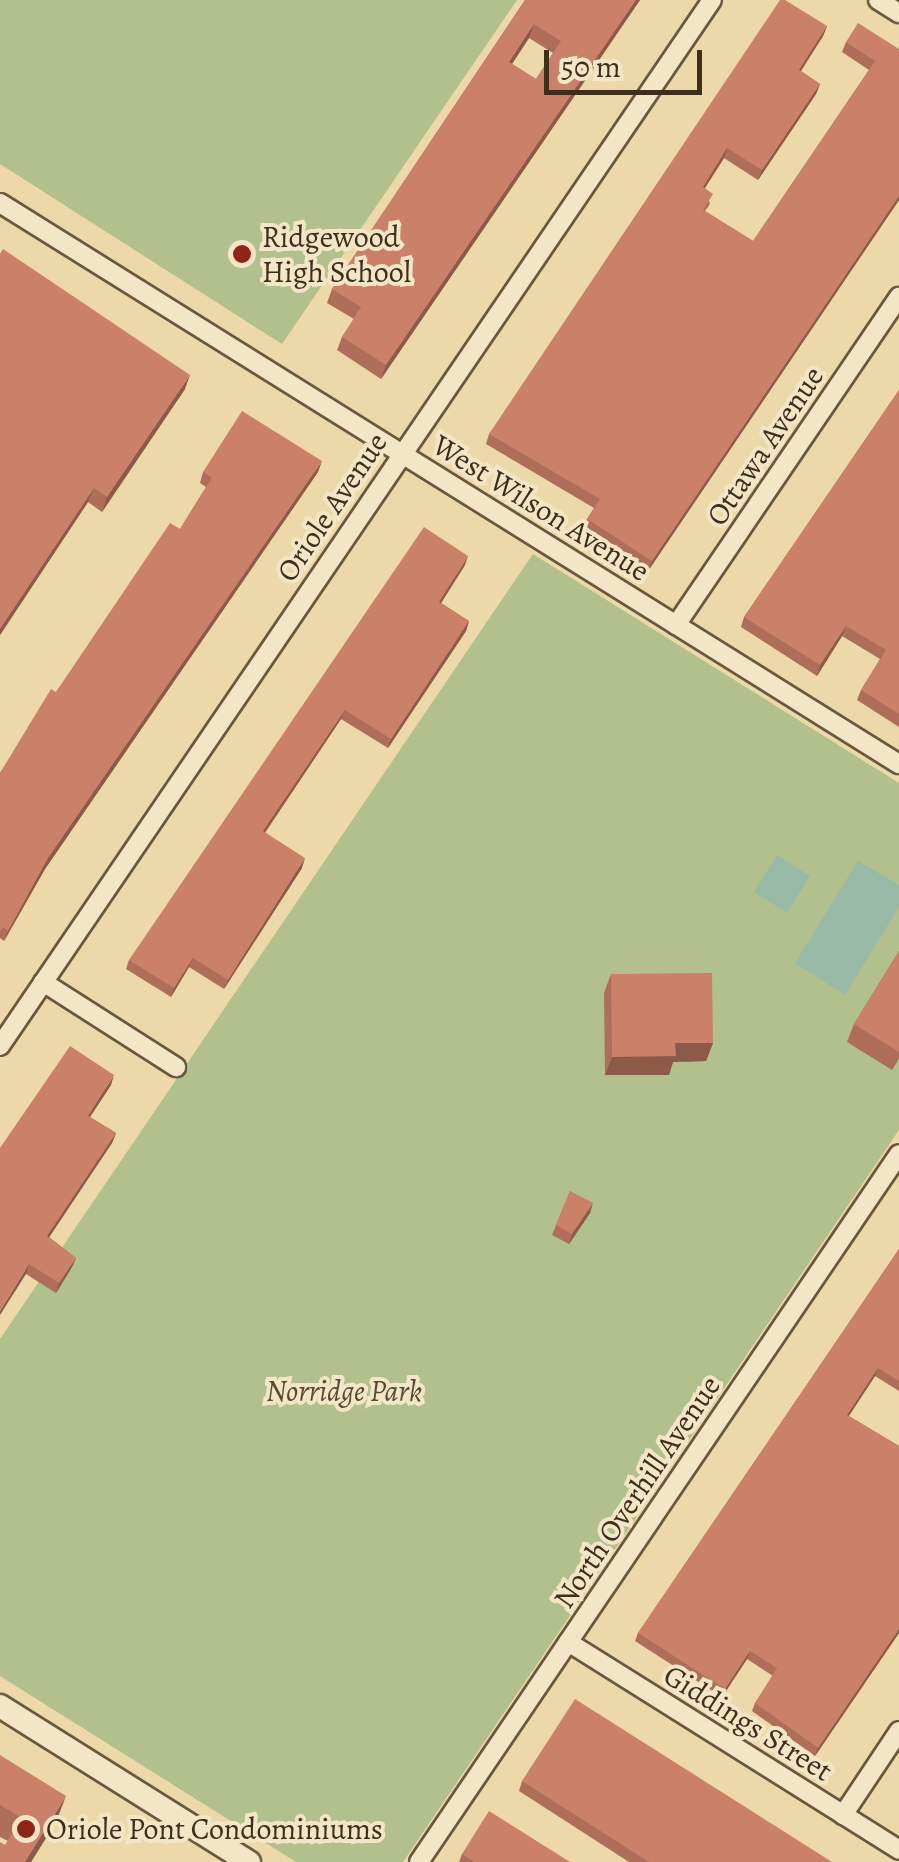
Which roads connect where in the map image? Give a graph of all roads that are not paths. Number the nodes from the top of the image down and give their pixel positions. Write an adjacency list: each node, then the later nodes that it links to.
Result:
1 (712, 0): 6 (street, Oriole Avenue)
2 (878, 0): 3 (street)
3 (899, 13)
4 (0, 202): 6 (street, West Wilson Avenue)
5 (899, 297): 7 (street, Ottawa Avenue)
6 (401, 453): 7 (street, West Wilson Avenue); 9 (street, Oriole Avenue)
7 (676, 625): 8 (street, West Wilson Avenue)
8 (899, 764)
9 (44, 982): 10 (street, Oriole Avenue); 11 (street)
10 (0, 1046)
11 (176, 1067)
12 (899, 1154): 13 (street, North Overhill Avenue)
13 (568, 1642): 16 (street, Giddings Street); 19 (street, North Overhill Avenue)
14 (0, 1706): 18 (main road)
15 (899, 1732): 16 (street)
16 (843, 1814): 17 (street, Giddings Street)
17 (899, 1850)
18 (248, 1862)
19 (420, 1862)

